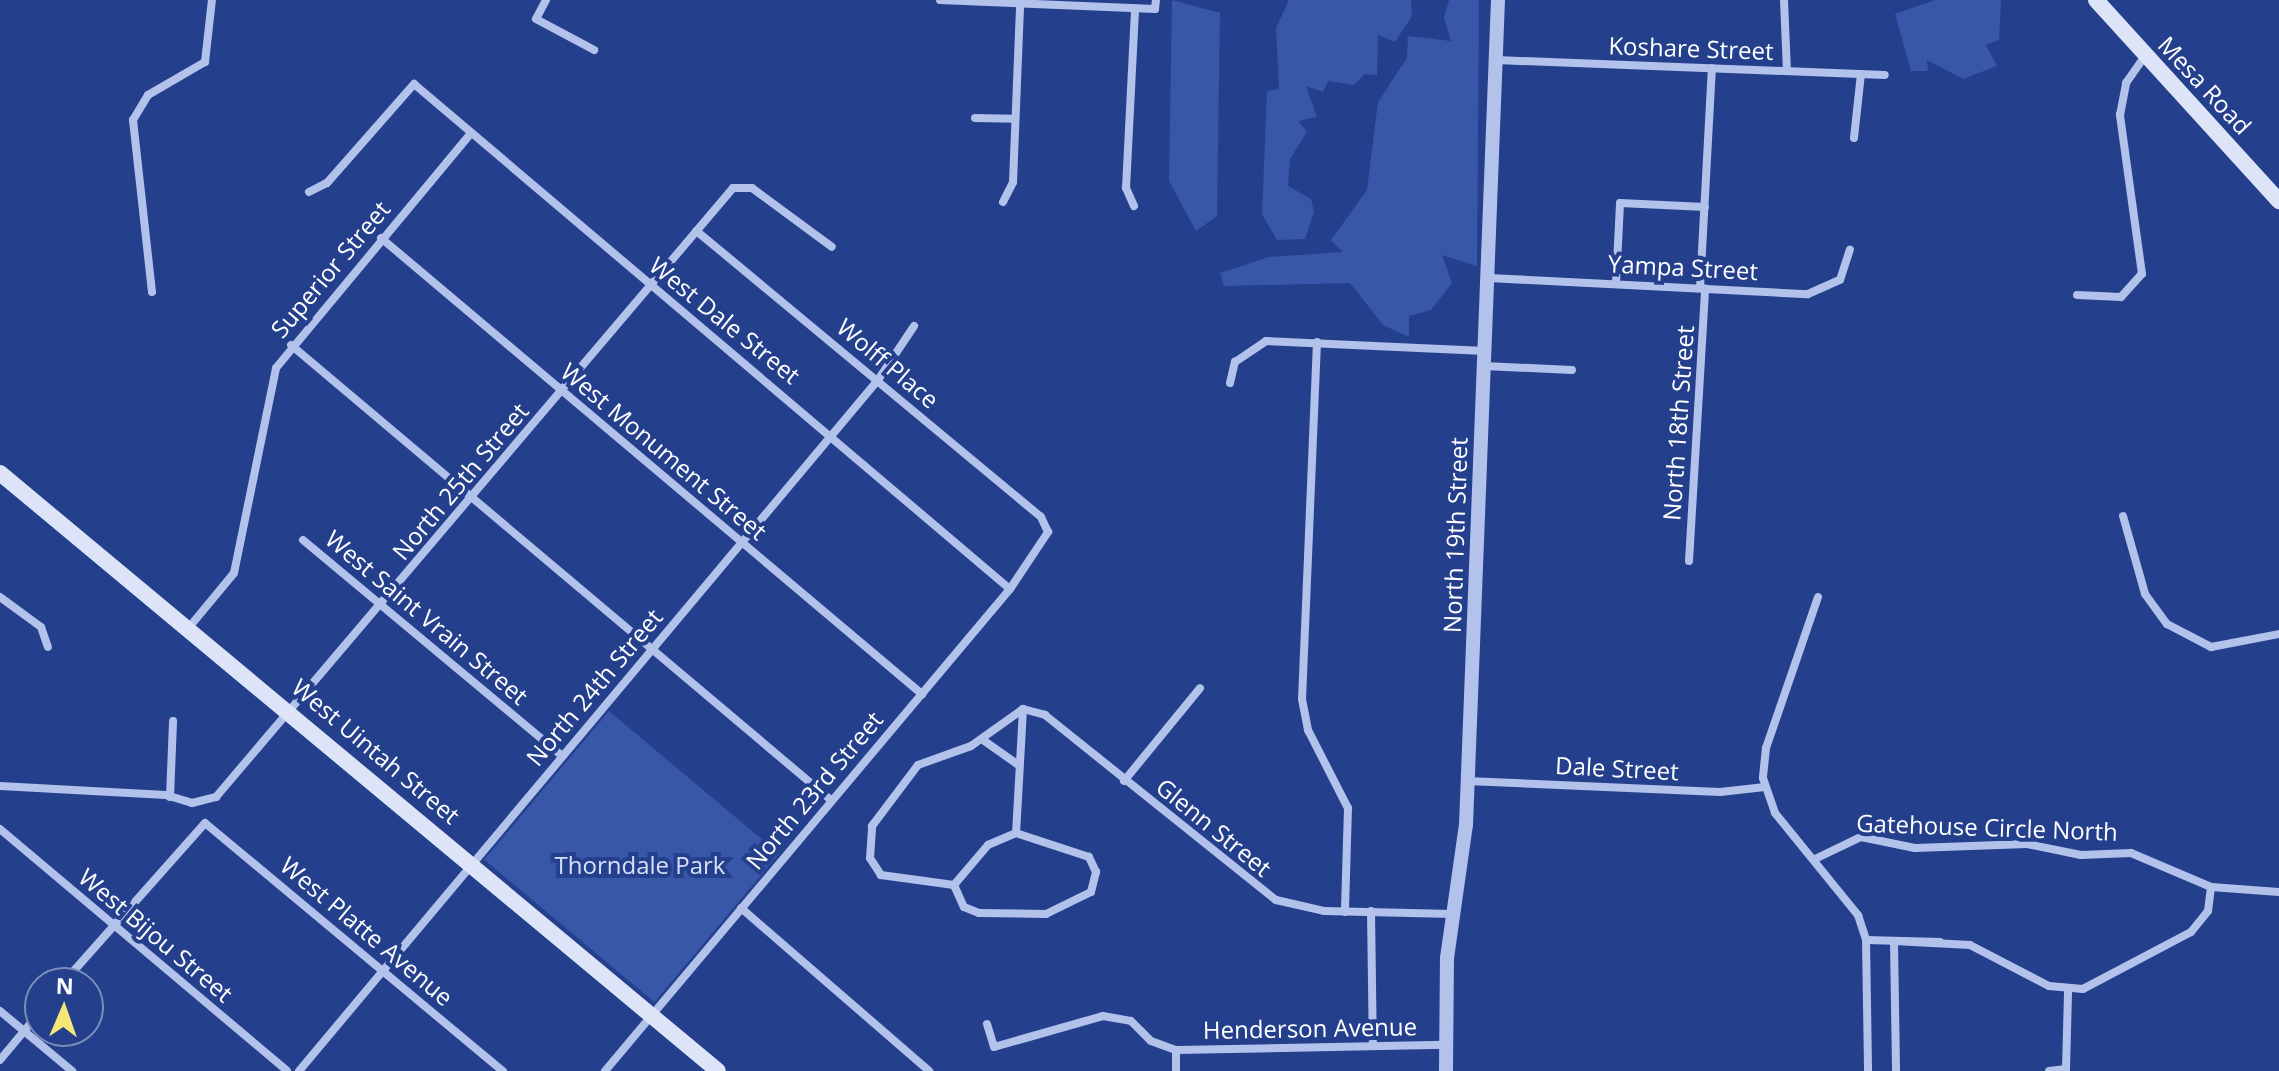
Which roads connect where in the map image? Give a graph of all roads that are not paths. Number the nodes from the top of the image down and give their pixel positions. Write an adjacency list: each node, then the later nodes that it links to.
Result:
1 (212, 0): 34 (street)
2 (546, 0): 10 (street)
3 (940, 0): 8 (street)
4 (1156, 0): 9 (street)
5 (1498, 0): 12 (street, North 19th Street)
6 (1784, 0): 14 (street)
7 (2096, 0): 11 (main road, Mesa Road)
8 (1020, 5): 9 (street); 18 (street)
9 (1135, 8): 24 (street)
10 (594, 50)
11 (2145, 56): 22 (main road, Mesa Road); 35 (street)
12 (1496, 60): 13 (street, Koshare Street); 30 (street, North 19th Street)
13 (1712, 68): 14 (street, Koshare Street); 25 (street, North 18th Street)
14 (1787, 71): 15 (street, Koshare Street)
15 (1861, 74): 16 (street, Koshare Street); 20 (street)
16 (1885, 75)
17 (975, 118): 18 (street)
18 (1014, 119): 23 (street)
19 (471, 133): 21 (street, West Dale Street); 27 (street, Superior Street); 32 (street, West Dale Street)
20 (1854, 138)
21 (309, 192)
22 (2279, 201)
23 (1003, 202)
24 (1134, 206)
25 (1705, 207): 31 (street); 33 (street, North 18th Street)
26 (696, 231): 28 (street, North 25th Street); 32 (street, North 25th Street); 41 (street, Wolff Place)
27 (381, 238): 38 (street, Superior Street); 43 (street, West Monument Street)
28 (832, 247)
29 (1850, 250): 33 (street, Yampa Street)
30 (1489, 278): 31 (street, Yampa Street); 39 (street, North 19th Street)
31 (1616, 283): 33 (street, Yampa Street)
32 (651, 286): 43 (street, North 25th Street); 44 (street, West Dale Street)
33 (1703, 288): 51 (street, North 18th Street)
34 (152, 292)
35 (2077, 295)
36 (914, 326): 41 (street, North 24th Street)
37 (1317, 342): 39 (street); 42 (street); 83 (street)
38 (291, 345): 46 (street); 56 (street, Superior Street)
39 (1485, 358): 40 (street); 69 (street, North 19th Street)
40 (1572, 370)
41 (878, 380): 44 (street, North 24th Street); 48 (street, Wolff Place)
42 (1230, 383)
43 (561, 392): 46 (street, North 25th Street); 50 (street, West Monument Street)
44 (830, 434): 50 (street, North 24th Street); 52 (street, West Dale Street)
45 (0, 473): 56 (main road, West Uintah Street)
46 (472, 498): 55 (street, North 25th Street); 59 (street)
47 (2123, 516): 57 (street)
48 (1048, 532): 52 (street, North 23rd Street)
49 (303, 540): 55 (street, West Saint Vrain Street)
50 (742, 541): 59 (street, North 24th Street); 61 (street, West Monument Street)
51 (1689, 561)
52 (1010, 589): 61 (street, North 23rd Street)
53 (0, 597): 58 (street)
54 (1818, 597): 71 (street)
55 (381, 606): 63 (street, North 25th Street); 66 (street, West Saint Vrain Street)
56 (191, 625): 63 (main road, West Uintah Street)
57 (2279, 634)
58 (48, 647)
59 (653, 647): 66 (street, North 24th Street); 73 (street)
60 (1200, 688): 68 (street)
61 (922, 694): 73 (street, North 23rd Street)
62 (1023, 709): 65 (street); 67 (street); 68 (street, Glenn Street)
63 (292, 712): 72 (street, North 25th Street); 77 (main road, West Uintah Street)
64 (173, 721): 72 (street)
65 (983, 740): 67 (street); 78 (street)
66 (562, 756): 77 (street, North 24th Street)
67 (1017, 764): 75 (street)
68 (1124, 781): 83 (street, Glenn Street)
69 (1467, 781): 71 (street, Dale Street); 84 (street, North 19th Street)
70 (0, 786): 72 (street)
71 (1765, 787): 76 (street)
72 (170, 797)
73 (831, 800): 81 (street, North 23rd Street)
74 (0, 829): 85 (street, West Bijou Street)
75 (1016, 833): 78 (street); 78 (street)
76 (1815, 859): 79 (street, Gatehouse Circle North); 86 (street)
77 (471, 863): 89 (street, North 24th Street); 92 (main road, West Uintah Street)
78 (954, 885)
79 (2211, 887): 80 (street, Gatehouse Circle North); 90 (street)
80 (2279, 892)
81 (741, 908): 92 (street, North 23rd Street); 107 (street)
82 (1371, 911): 83 (street, Glenn Street); 84 (street, Glenn Street); 97 (street)
83 (1345, 912)
84 (1453, 914): 96 (street, North 19th Street)
85 (111, 924): 88 (street); 89 (street, West Platte Avenue); 102 (street, West Bijou Street)
86 (1866, 940): 87 (street); 110 (street)
87 (1894, 941): 90 (street); 111 (street)
88 (76, 967)
89 (384, 971): 103 (street, North 24th Street); 104 (street, West Platte Avenue)
90 (2068, 991): 112 (street)
91 (0, 1011): 94 (street)
92 (652, 1016): 105 (street, North 23rd Street); 106 (main road, West Uintah Street)
93 (987, 1024): 99 (street)
94 (24, 1030)
95 (24, 1032): 100 (street)
96 (1446, 1045): 97 (street, Henderson Avenue); 109 (street, North 19th Street)
97 (1373, 1046): 99 (street, Henderson Avenue)
98 (44, 1047): 101 (street)
99 (1176, 1050): 108 (street)
100 (0, 1060)
101 (72, 1071)
102 (287, 1071)
103 (299, 1071)
104 (503, 1071)
105 (605, 1071)
106 (718, 1071)
107 (929, 1071)
108 (1176, 1071)
109 (1446, 1071)
110 (1868, 1071)
111 (1896, 1071)
112 (2049, 1071)

